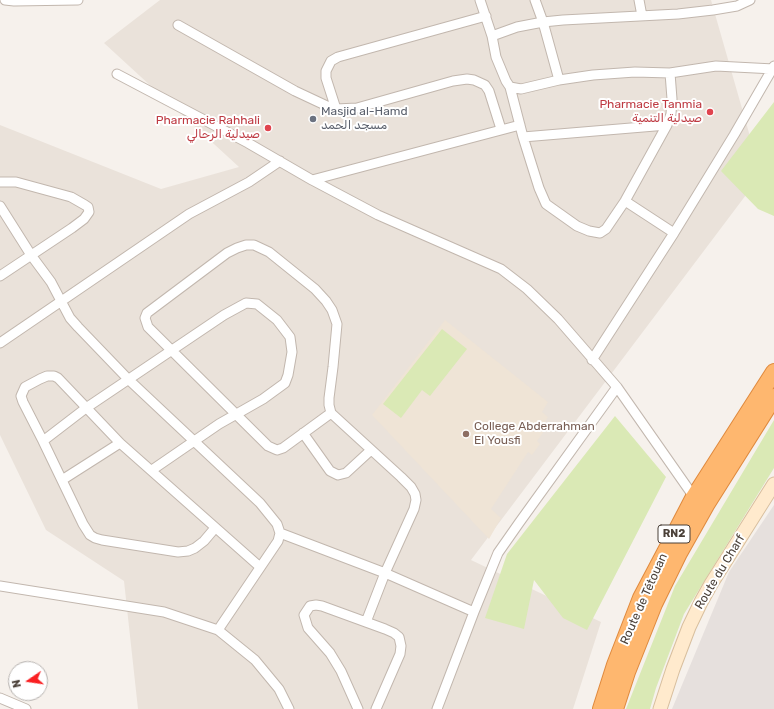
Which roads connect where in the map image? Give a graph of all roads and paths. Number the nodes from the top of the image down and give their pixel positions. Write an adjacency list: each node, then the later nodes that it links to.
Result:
1 (5, 0): 2 (street)
2 (78, 0)
3 (480, 0): 7 (street)
4 (535, 0): 9 (street)
5 (639, 0): 8 (street)
6 (750, 0): 8 (street)
7 (486, 16): 11 (street); 17 (street)
8 (642, 16): 9 (street)
9 (543, 22): 11 (street); 15 (street)
10 (178, 25): 17 (street)
11 (492, 36): 16 (street)
12 (773, 68): 13 (street); 27 (street)
13 (670, 72): 15 (street); 19 (street)
14 (117, 74): 22 (street)
15 (559, 80): 16 (street)
16 (510, 87): 18 (street)
17 (336, 110): 20 (street)
18 (520, 125): 20 (street); 21 (street)
19 (667, 125): 21 (street); 25 (street)
20 (501, 129): 23 (street)
21 (523, 137): 25 (street)
22 (280, 161): 23 (street); 30 (street)
23 (312, 180): 33 (street)
24 (0, 182): 28 (street)
25 (626, 201): 27 (street)
26 (0, 206): 28 (street)
27 (674, 233): 33 (street)
28 (31, 255): 29 (street); 30 (street)
29 (0, 276)
30 (62, 301): 31 (street); 35 (street)
31 (0, 343)
32 (171, 350): 35 (street); 39 (street); 40 (street); 40 (street)
33 (592, 360): 36 (street)
34 (774, 372): 49 (highway, Route de Tétouan / RN2)
35 (128, 379): 38 (street); 43 (street)
36 (617, 387): 49 (street); 55 (street)
37 (774, 397): 65 (highway, Route de Tétouan / RN2)
38 (86, 408): 42 (street); 42 (street); 44 (street)
39 (332, 413): 41 (street); 45 (street)
40 (237, 414): 41 (street); 43 (street)
41 (303, 434): 45 (street)
42 (43, 441): 47 (street)
43 (194, 442): 46 (street); 51 (street)
44 (120, 443): 46 (street); 47 (street)
45 (371, 450): 53 (street)
46 (152, 470): 50 (street)
47 (62, 480): 50 (street)
48 (774, 484): 66 (street, Route du Charf)
49 (694, 497): 64 (highway, Route de Tétouan / RN2)
50 (215, 528): 52 (street)
51 (280, 533): 52 (street); 53 (street)
52 (260, 567): 57 (street)
53 (385, 573): 55 (street); 56 (street)
54 (0, 586): 57 (street)
55 (474, 612): 63 (street)
56 (366, 622): 61 (street); 62 (street)
57 (218, 630): 60 (street)
58 (0, 698): 59 (street)
59 (26, 709)
60 (289, 709)
61 (358, 709)
62 (376, 709)
63 (437, 709)
64 (601, 709)
65 (615, 709)
66 (660, 709)

